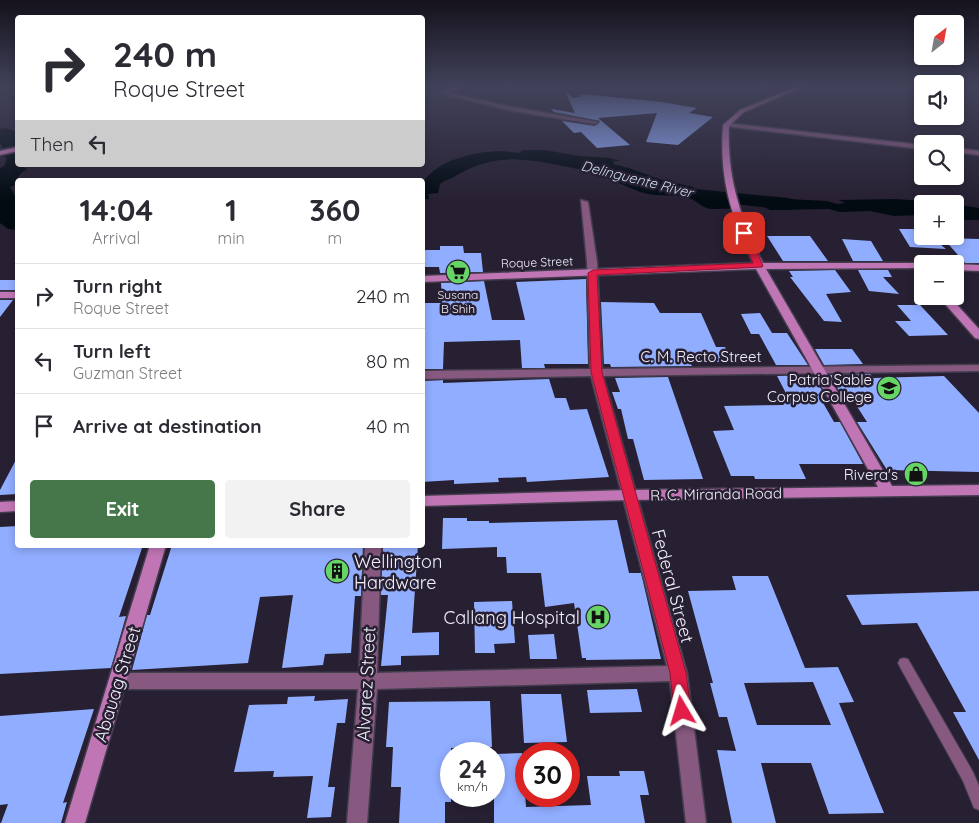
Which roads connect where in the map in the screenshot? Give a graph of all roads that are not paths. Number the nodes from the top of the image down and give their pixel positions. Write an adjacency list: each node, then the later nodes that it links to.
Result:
1 (726, 125): 2 (street); 9 (street)
2 (914, 146)
3 (15, 150): 5 (street)
4 (964, 151): 6 (street)
5 (0, 153)
6 (979, 153)
7 (584, 202): 12 (street, Federal Street)
8 (914, 265): 9 (street, Roque Street)
9 (759, 266): 12 (street, Roque Street); 19 (street)
10 (964, 267): 11 (street)
11 (979, 268)
12 (593, 273): 13 (street, Roque Street); 20 (street, Federal Street)
13 (425, 279)
14 (0, 295): 15 (street)
15 (15, 295)
16 (951, 305): 17 (street)
17 (979, 336)
18 (979, 368): 19 (street, C. M. Recto Street)
19 (818, 371): 20 (street, C. M. Recto Street); 23 (street)
20 (596, 372): 21 (street, C. M. Recto Street); 24 (street, Federal Street)
21 (425, 375)
22 (979, 490): 23 (street, R. C. Miranda Road)
23 (888, 491): 24 (street, R. C. Miranda Road)
24 (629, 495): 25 (street, R. C. Miranda Road); 31 (street, Federal Street)
25 (425, 501)
26 (15, 506): 27 (street)
27 (0, 507)
28 (157, 548): 32 (street, Abauag Street)
29 (373, 548): 33 (street, Alvarez Street)
30 (904, 662): 34 (lane)
31 (678, 673): 33 (street); 37 (street, Federal Street)
32 (118, 681): 33 (street); 35 (street, Abauag Street)
33 (368, 681): 36 (street, Alvarez Street)
34 (979, 803)
35 (75, 823)
36 (357, 823)
37 (696, 823)

